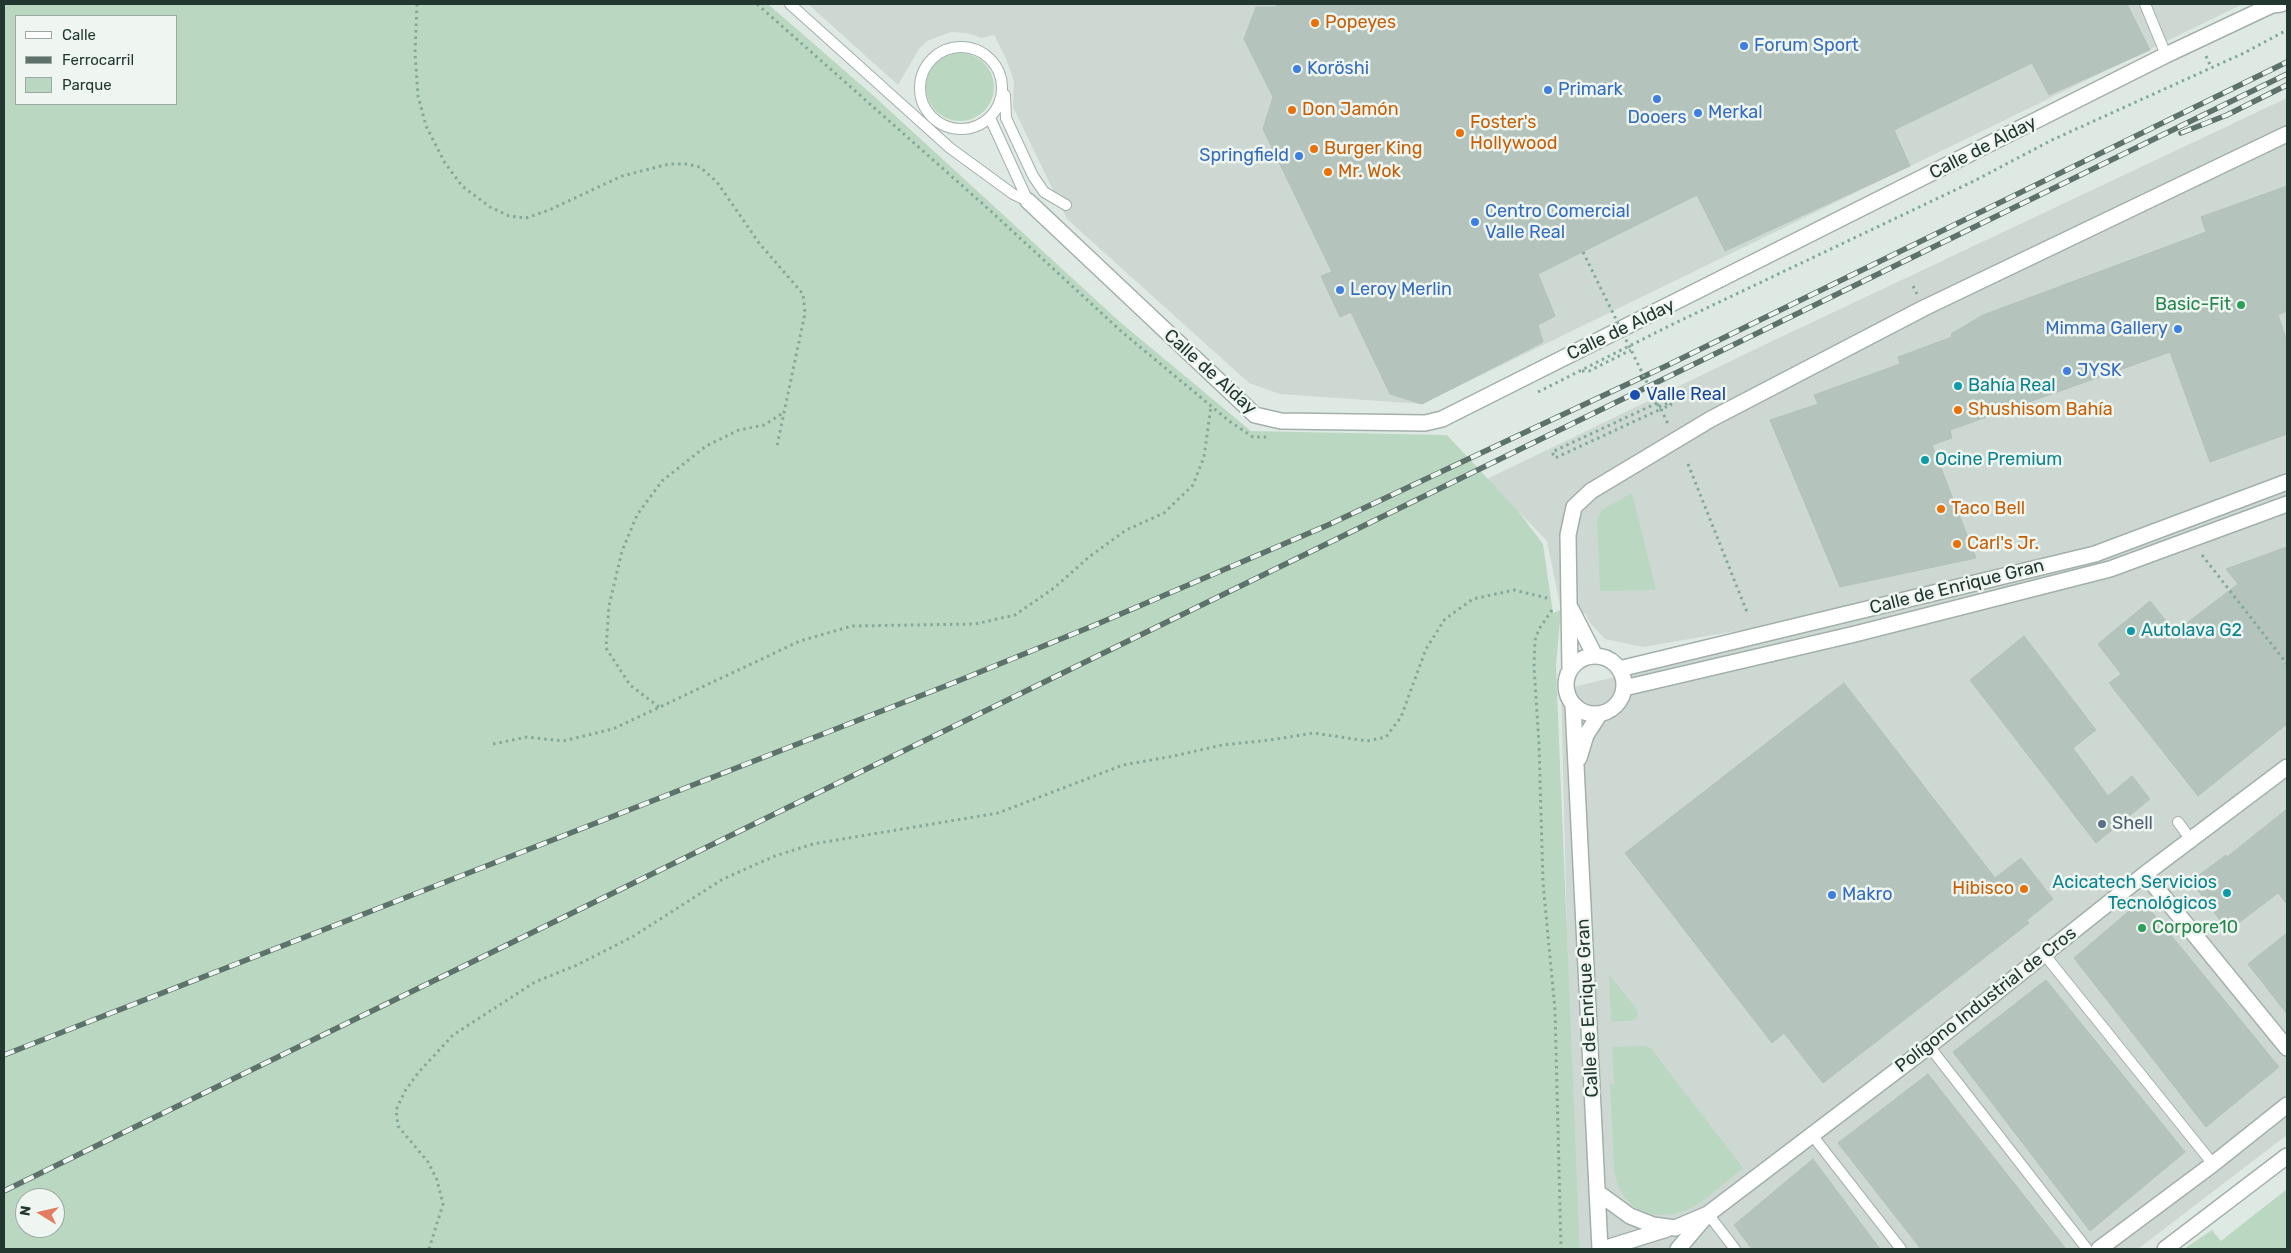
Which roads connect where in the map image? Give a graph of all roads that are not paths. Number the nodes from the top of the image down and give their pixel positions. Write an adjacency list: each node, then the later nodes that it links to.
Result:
1 (790, 4): 9 (lane)
2 (2145, 4): 4 (lane)
3 (2271, 4): 4 (street, Calle de Alday)
4 (2166, 55): 10 (street, Calle de Alday)
5 (1001, 80): 6 (lane); 7 (lane); 11 (lane)
6 (990, 118): 7 (lane); 10 (lane)
7 (933, 119): 9 (lane)
8 (2287, 134): 14 (street)
9 (950, 148): 10 (lane)
10 (1028, 201)
11 (1066, 205)
12 (2287, 482): 17 (street, Calle de Enrique Gran)
13 (2287, 504): 18 (street, Calle de Enrique Gran)
14 (1563, 606): 15 (street); 16 (street)
15 (1595, 656): 16 (street); 17 (street)
16 (1570, 669): 19 (street)
17 (1619, 670): 18 (street)
18 (1624, 688): 20 (street)
19 (1573, 705): 20 (street); 21 (street, Calle de Enrique Gran)
20 (1599, 715): 21 (street, Calle de Enrique Gran)
21 (1576, 766): 33 (street, Calle de Enrique Gran)
22 (2287, 767): 24 (street, Polígono Industrial de Cros)
23 (2178, 822): 24 (lane)
24 (2191, 840): 25 (street, Polígono Industrial de Cros)
25 (2145, 874): 26 (street, Polígono Industrial de Cros); 28 (street)
26 (2044, 954): 27 (street, Polígono Industrial de Cros); 32 (lane)
27 (1929, 1046): 30 (street, Polígono Industrial de Cros); 40 (lane)
28 (2287, 1048)
29 (2287, 1104): 32 (street)
30 (1812, 1135): 34 (street, Polígono Industrial de Cros); 39 (lane)
31 (2287, 1156): 42 (street)
32 (2213, 1164): 41 (street)
33 (1597, 1192): 35 (street); 36 (street, Calle de Enrique Gran)
34 (1708, 1214): 35 (street, Polígono Industrial de Cros); 37 (street, Polígono Industrial de Cros); 38 (lane)
35 (1674, 1228): 36 (street, Polígono Industrial de Cros)
36 (1601, 1249)
37 (1678, 1249)
38 (1736, 1249)
39 (1901, 1249)
40 (2087, 1249)
41 (2099, 1249)
42 (2165, 1249)

